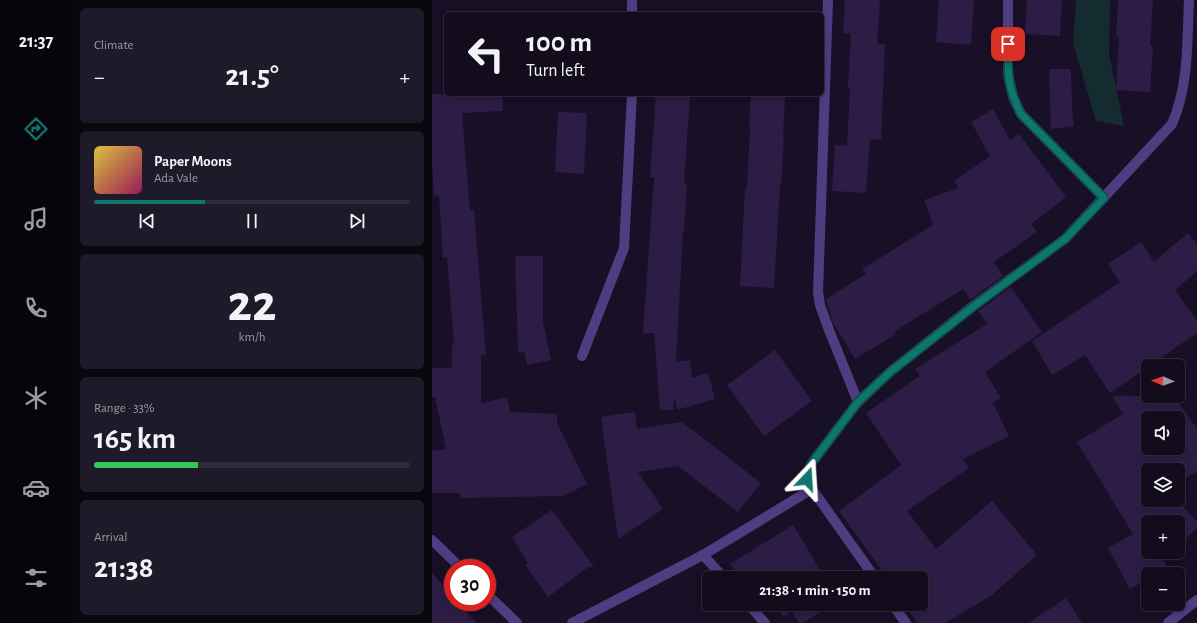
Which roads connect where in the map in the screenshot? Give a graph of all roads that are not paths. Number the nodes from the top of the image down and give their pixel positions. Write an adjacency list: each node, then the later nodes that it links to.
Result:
1 (632, 0): 5 (street)
2 (828, 0): 8 (street)
3 (1008, 0): 11 (street)
4 (1189, 0): 6 (street)
5 (632, 12)
6 (1186, 65): 7 (street); 11 (street)
7 (1197, 66)
8 (824, 69)
9 (632, 96): 12 (street)
10 (823, 96): 13 (street)
11 (1104, 198): 13 (street)
12 (582, 356)
13 (858, 402): 14 (street)
14 (812, 489): 16 (street); 19 (street)
15 (432, 540): 17 (street)
16 (703, 555): 18 (street); 25 (street)
17 (452, 559)
18 (718, 571)
19 (869, 571)
20 (1197, 600): 28 (street)
21 (496, 603): 24 (street)
22 (754, 611): 26 (street)
23 (897, 611): 27 (street)
24 (517, 623)
25 (572, 623)
26 (765, 623)
27 (906, 623)
28 (1168, 623)

